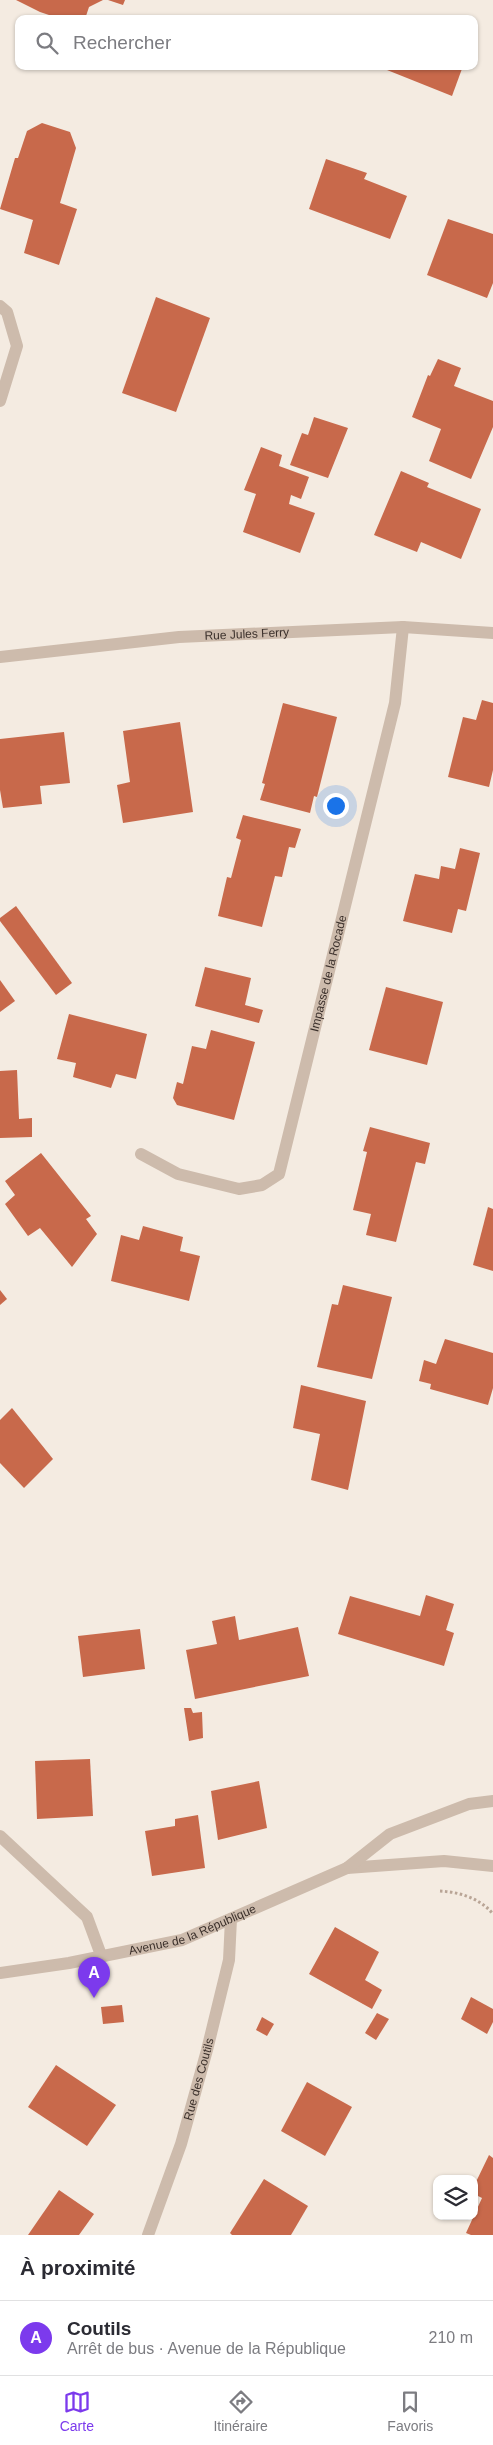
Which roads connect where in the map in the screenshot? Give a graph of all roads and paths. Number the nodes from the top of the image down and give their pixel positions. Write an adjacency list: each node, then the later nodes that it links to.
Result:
1 (0, 306): 2 (street)
2 (0, 401)
3 (403, 627): 4 (street, Rue Jules Ferry); 5 (street, Rue Jules Ferry); 6 (street, Impasse de la Rocade)
4 (493, 633)
5 (0, 657)
6 (141, 1154)
7 (493, 1801): 10 (street, Avenue de la République)
8 (0, 1836): 12 (street)
9 (493, 1866): 10 (street, Avenue de la République)
10 (347, 1868): 11 (street, Avenue de la République)
11 (231, 1919): 12 (street, Avenue de la République); 14 (street, Rue des Coutils)
12 (101, 1955): 13 (street, Avenue de la République)
13 (0, 1973)
14 (148, 2235)

